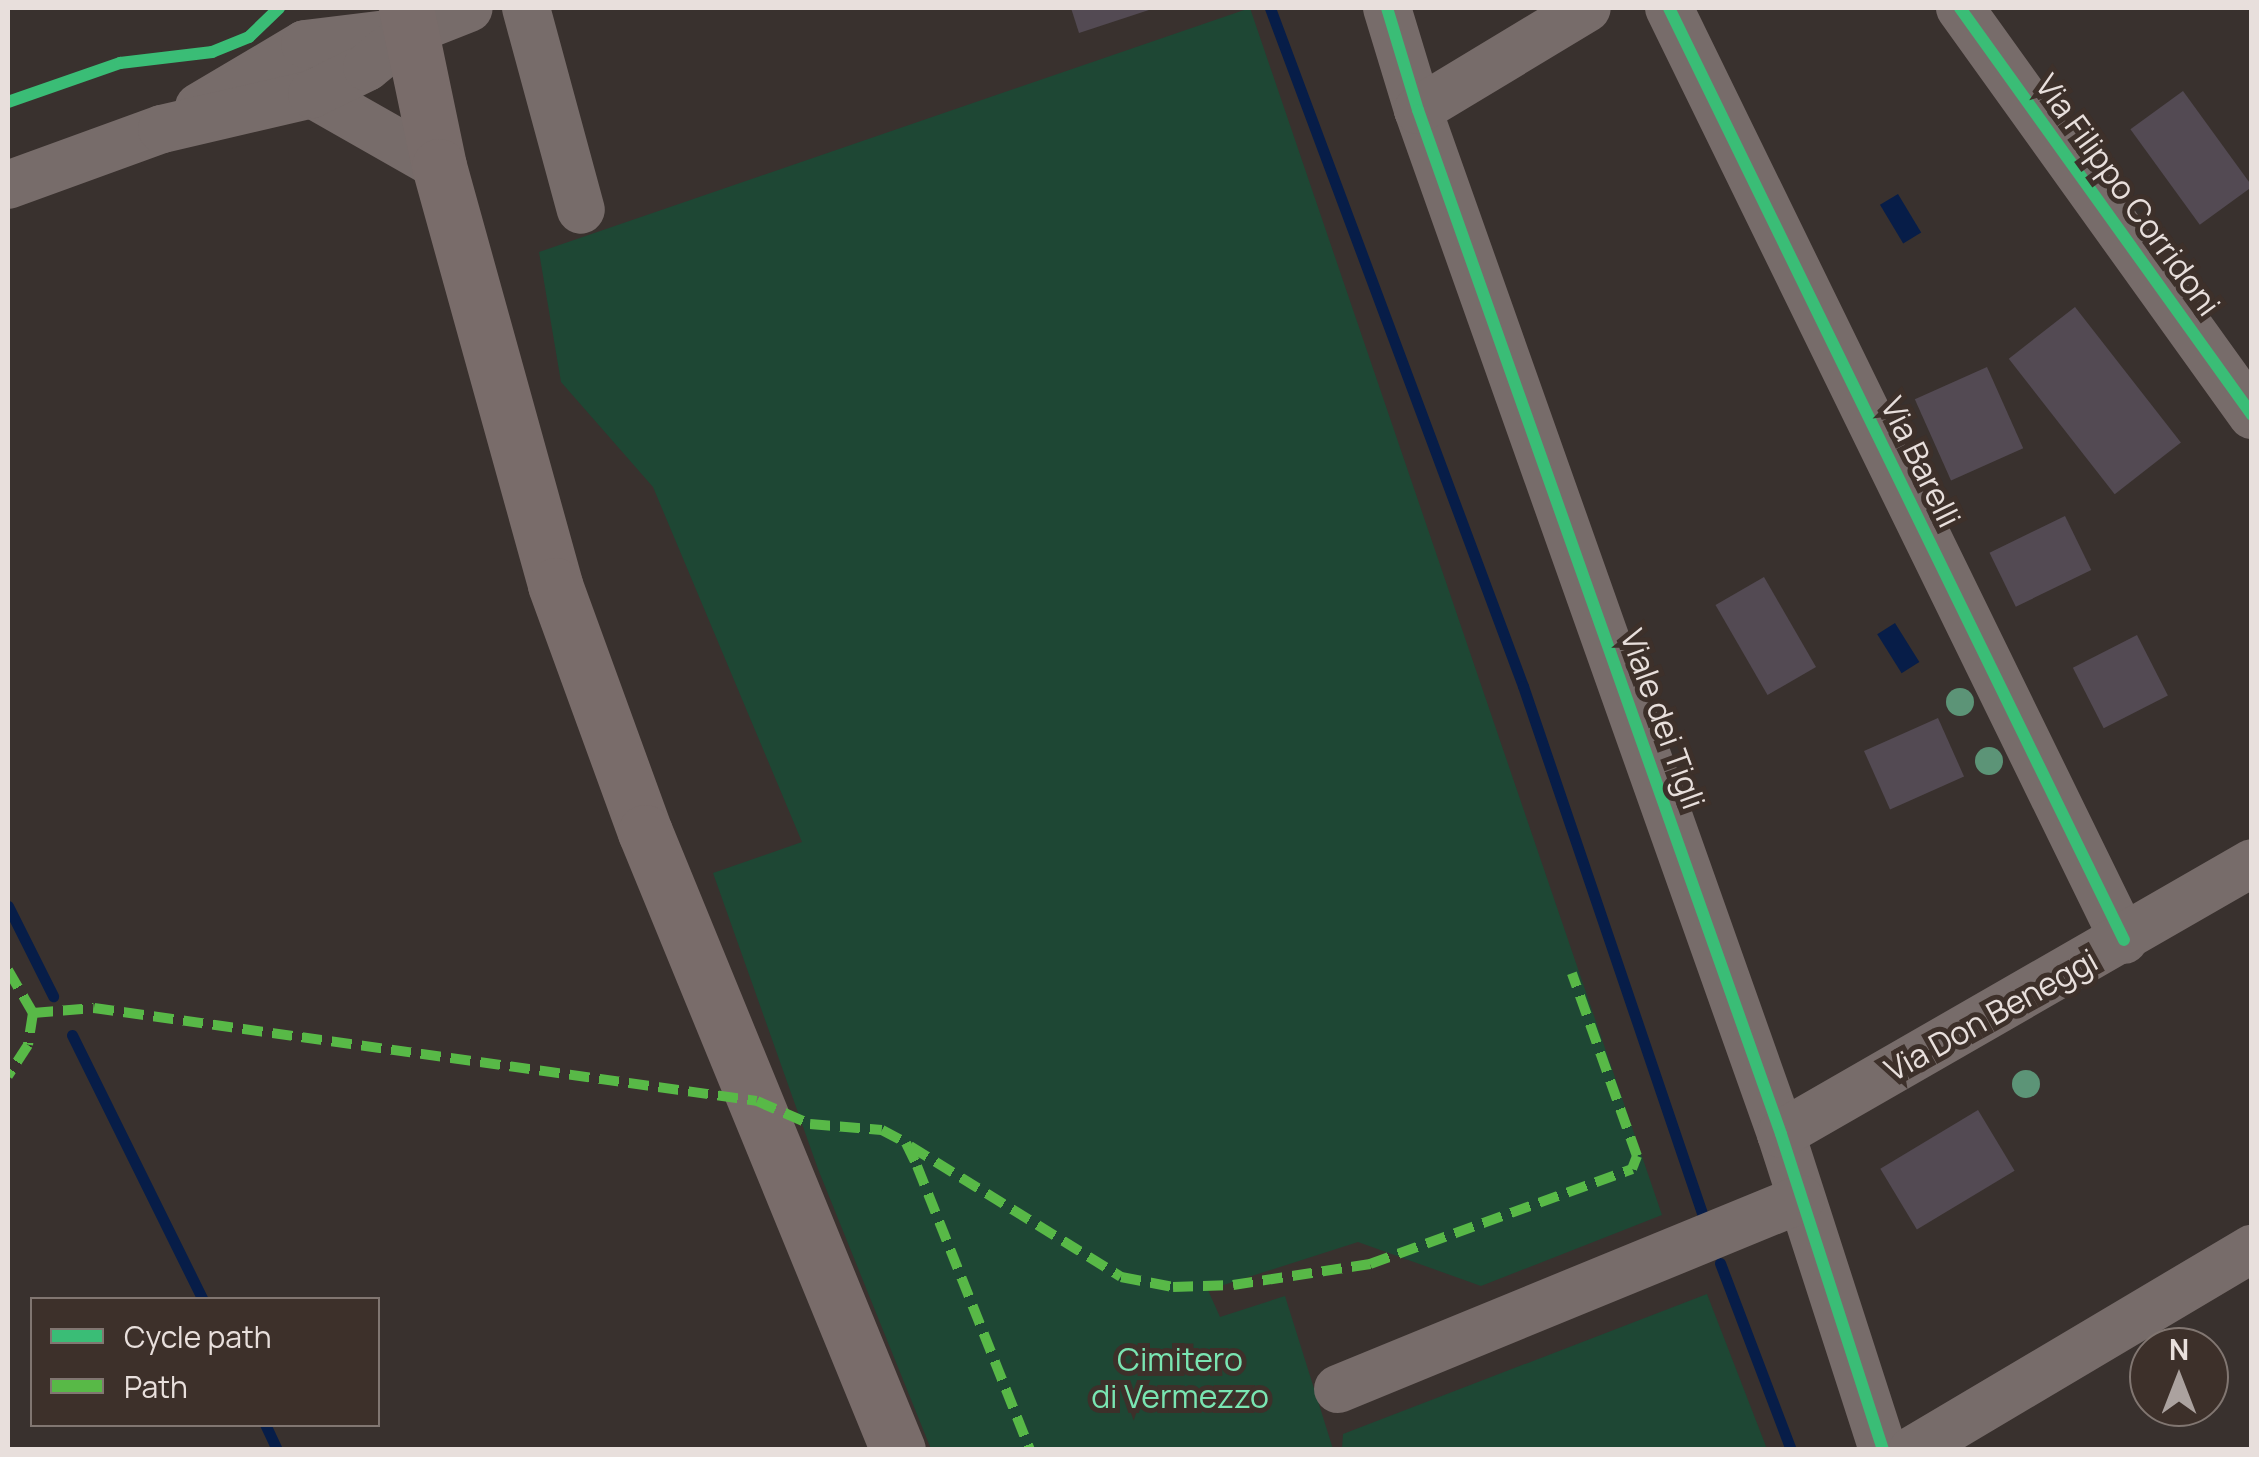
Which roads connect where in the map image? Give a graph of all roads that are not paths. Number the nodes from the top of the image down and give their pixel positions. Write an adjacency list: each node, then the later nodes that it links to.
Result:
1 (469, 8): 7 (street)
2 (526, 8): 14 (street)
3 (1387, 8): 10 (street, Viale dei Tigli)
4 (1588, 8): 10 (street)
5 (1669, 8): 17 (street, Via Barelli)
6 (1960, 8): 15 (street, Via Filippo Corridoni)
7 (408, 19): 8 (street); 9 (street); 12 (main road)
8 (316, 26): 11 (street)
9 (312, 94): 11 (street); 12 (street)
10 (1418, 110): 18 (street, Viale dei Tigli)
11 (162, 129): 13 (street)
12 (439, 166): 22 (main road)
13 (8, 185)
14 (580, 210)
15 (2252, 415)
16 (2252, 863): 17 (street, Via Don Beneggi)
17 (2124, 940): 18 (street, Via Don Beneggi)
18 (1780, 1134): 19 (street, Viale dei Tigli)
19 (1801, 1199): 21 (street); 23 (street, Viale dei Tigli)
20 (2252, 1249): 24 (street)
21 (1338, 1389)
22 (898, 1450)
23 (1883, 1450)
24 (1913, 1450)

